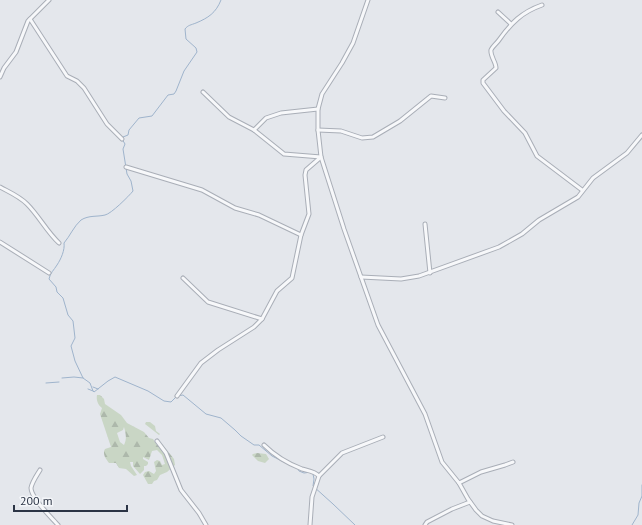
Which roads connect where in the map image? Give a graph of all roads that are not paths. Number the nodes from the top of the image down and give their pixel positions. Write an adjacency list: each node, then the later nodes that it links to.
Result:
1 (49, 0): 5 (street)
2 (368, 0): 10 (street)
3 (542, 5): 6 (street)
4 (498, 12): 6 (street)
5 (30, 19): 7 (street); 14 (street)
6 (510, 24): 18 (street)
7 (0, 77)
8 (203, 92): 11 (street)
9 (445, 98): 12 (street)
10 (318, 109): 11 (street); 12 (street)
11 (254, 130): 15 (street)
12 (318, 130): 15 (street)
13 (642, 135): 18 (street)
14 (122, 139)
15 (320, 157): 20 (street); 25 (street)
16 (126, 167): 20 (street)
17 (0, 187): 22 (street)
18 (582, 190): 23 (street)
19 (425, 224): 23 (street)
20 (301, 235): 27 (street)
21 (0, 242): 24 (street)
22 (59, 243)
23 (430, 272): 25 (street)
24 (49, 273)
25 (362, 277): 35 (street)
26 (183, 278): 27 (street)
27 (262, 319): 28 (street)
28 (177, 396)
29 (383, 437): 34 (street)
30 (157, 442): 38 (street)
31 (264, 445): 34 (street)
32 (513, 462): 35 (street)
33 (40, 470): 37 (street)
34 (319, 476): 39 (street)
35 (460, 483): 36 (street)
36 (470, 502): 40 (street); 41 (street)
37 (58, 525)
38 (206, 525)
39 (310, 525)
40 (425, 525)
41 (512, 525)

